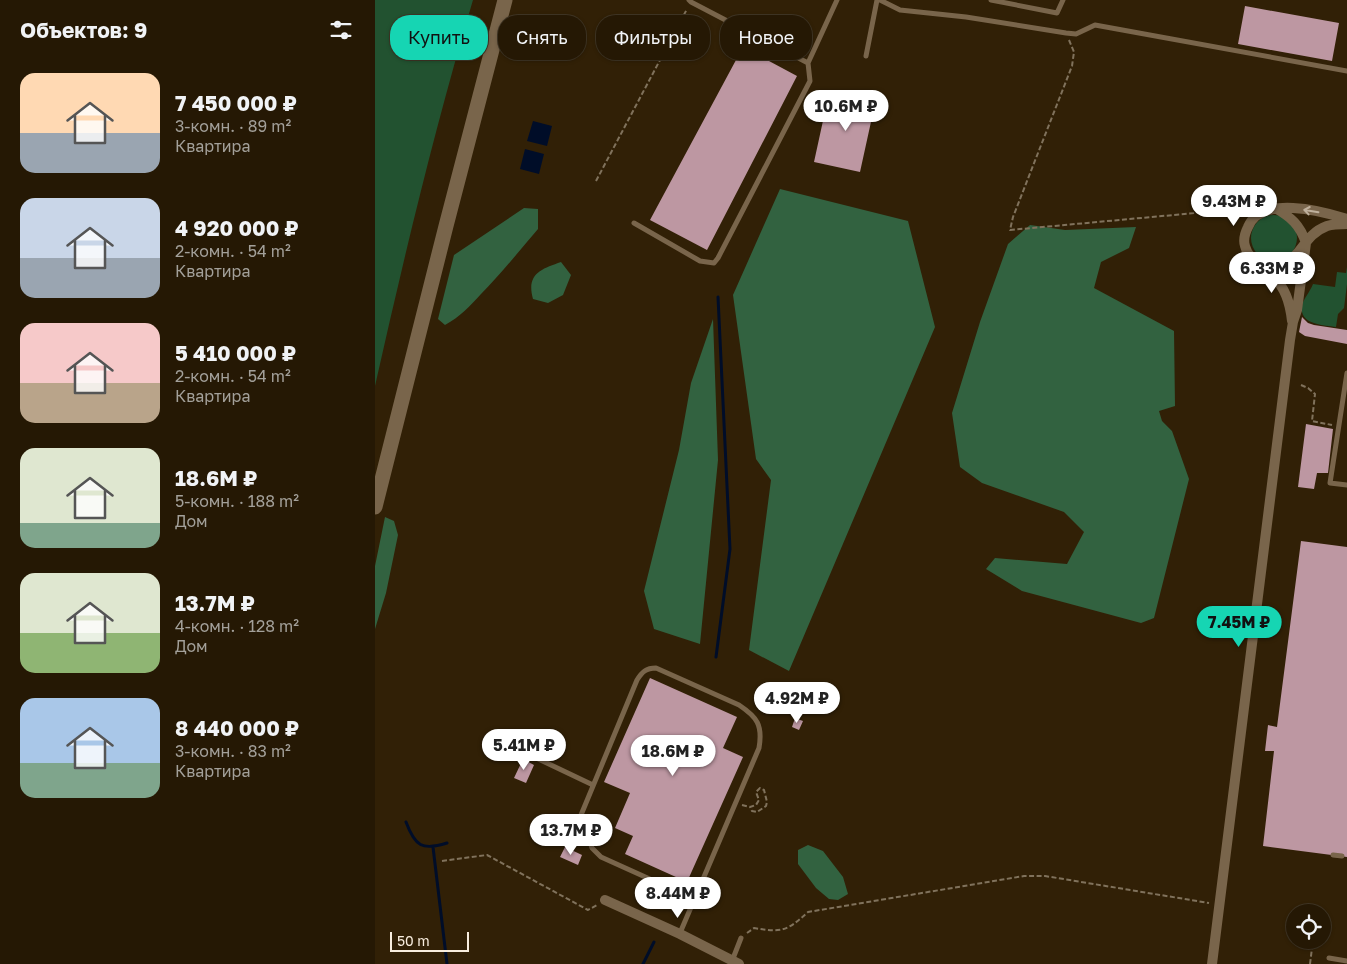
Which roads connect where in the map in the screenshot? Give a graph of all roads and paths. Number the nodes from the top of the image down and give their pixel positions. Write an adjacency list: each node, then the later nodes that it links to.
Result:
1 (505, 0): 23 (main road)
2 (837, 0): 9 (lane)
3 (878, 0): 7 (lane); 8 (lane)
4 (991, 0): 5 (lane)
5 (1063, 0)
6 (690, 1): 9 (lane); 11 (path)
7 (1067, 33): 10 (lane); 12 (path)
8 (866, 56)
9 (808, 63): 14 (lane)
10 (1347, 71)
11 (595, 181)
12 (1270, 210): 13 (street, one-way to 12); 16 (street); 17 (street)
13 (1347, 219)
14 (634, 223)
15 (1347, 224): 16 (street)
16 (1306, 243): 17 (street); 18 (street)
17 (1258, 263): 18 (street)
18 (1293, 322): 33 (street)
19 (1347, 373): 21 (lane)
20 (1301, 385): 21 (path)
21 (1338, 426): 22 (lane)
22 (1347, 485)
23 (375, 507)
24 (520, 739): 25 (lane)
25 (593, 785): 26 (lane); 31 (lane)
26 (735, 803): 27 (path); 31 (lane)
27 (750, 807): 27 (path)
28 (1333, 855): 29 (lane)
29 (1342, 856)
30 (442, 861): 32 (path)
31 (694, 899): 34 (lane)
32 (605, 900): 34 (street)
33 (1219, 904): 35 (path); 40 (street)
34 (679, 934): 39 (street)
35 (741, 938): 39 (lane)
36 (1312, 949): 41 (path)
37 (1329, 958): 38 (lane)
38 (1347, 961)
39 (730, 962)
40 (1212, 962)
41 (1310, 964)

